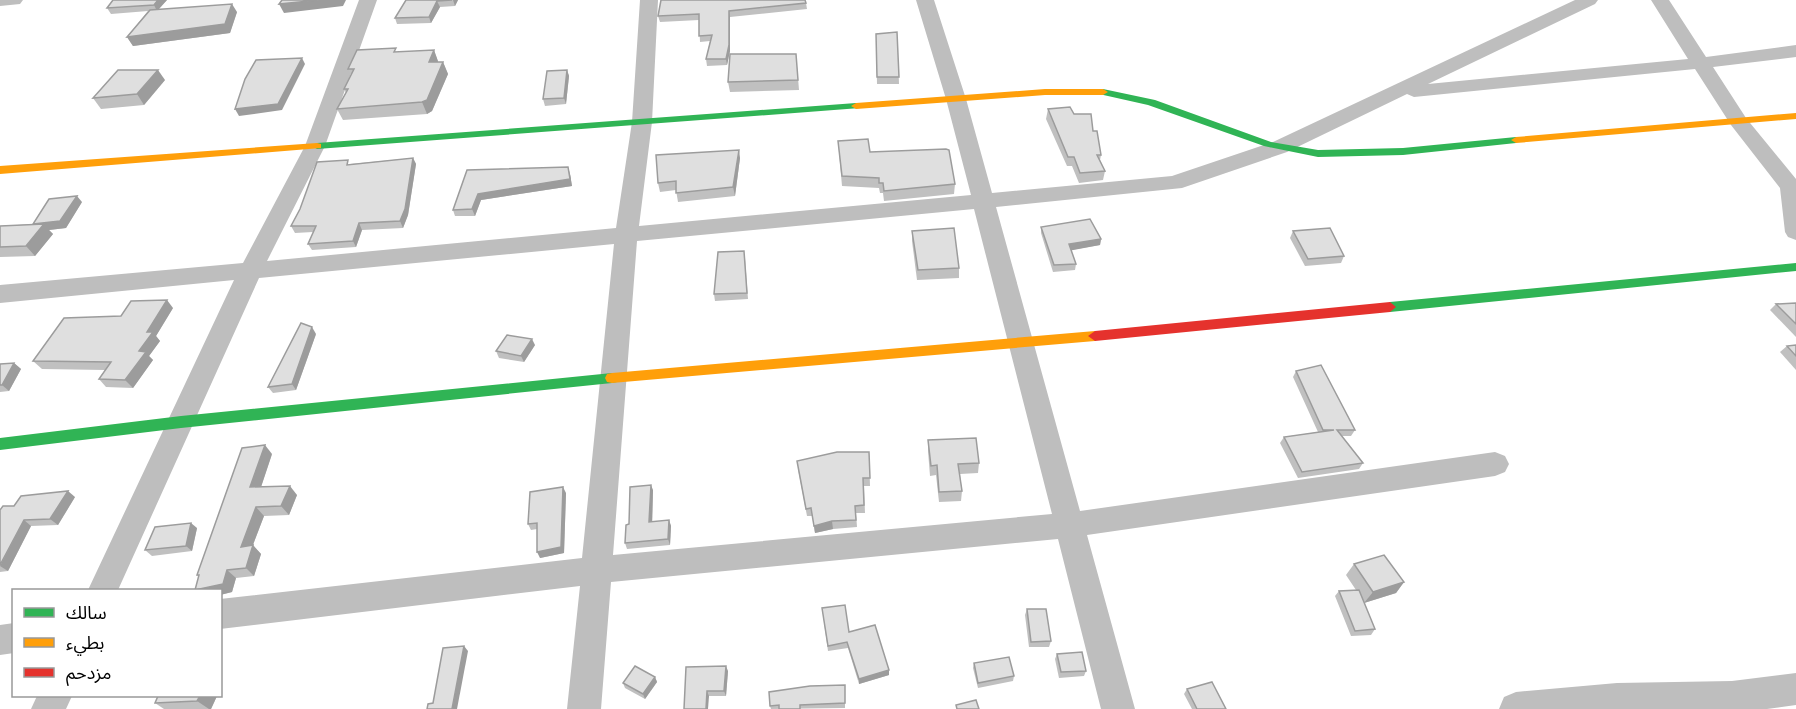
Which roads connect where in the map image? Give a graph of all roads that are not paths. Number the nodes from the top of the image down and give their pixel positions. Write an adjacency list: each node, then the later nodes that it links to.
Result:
1 (14, 0): 7 (street)
2 (368, 0): 15 (street)
3 (649, 0): 14 (street)
4 (925, 0): 11 (street)
5 (1589, 0): 10 (street)
6 (1660, 0): 9 (street)
7 (0, 1)
8 (1796, 51): 9 (street)
9 (1702, 63): 10 (street); 13 (street)
10 (1395, 92): 16 (street)
11 (956, 99): 14 (main road); 16 (main road); 18 (street)
12 (1796, 116): 13 (main road)
13 (1738, 121): 16 (main road); 19 (street)
14 (642, 122): 15 (main road); 20 (street)
15 (315, 146): 17 (main road); 22 (street)
16 (1280, 147): 18 (street)
17 (0, 170)
18 (983, 201): 20 (street); 24 (street)
19 (1796, 232)
20 (626, 235): 22 (street); 25 (street)
21 (1796, 267): 24 (main road)
22 (250, 271): 23 (street); 26 (street)
23 (0, 294)
24 (1021, 343): 25 (main road); 29 (street)
25 (613, 378): 26 (main road); 30 (street)
26 (181, 422): 27 (main road); 31 (street)
27 (0, 444)
28 (1495, 464): 29 (street)
29 (1069, 525): 30 (street); 35 (street)
30 (596, 570): 32 (street); 34 (street)
31 (104, 589)
32 (222, 614)
33 (1796, 689): 36 (street)
34 (584, 709)
35 (1118, 709)
36 (1516, 709)

